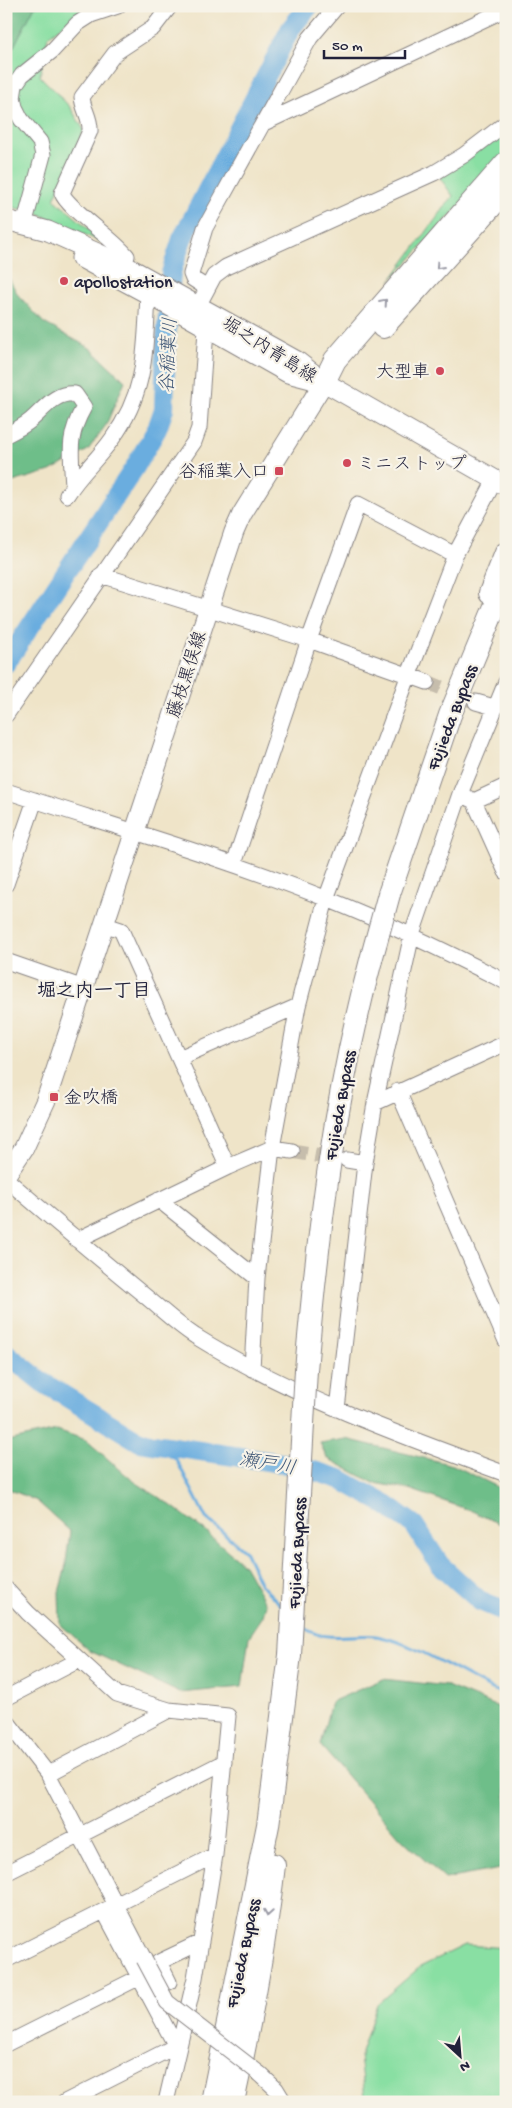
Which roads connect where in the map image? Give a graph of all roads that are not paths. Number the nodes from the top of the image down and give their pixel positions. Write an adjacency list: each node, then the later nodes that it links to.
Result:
1 (118, 6): 10 (street)
2 (170, 6): 13 (street)
3 (337, 6): 5 (street)
4 (506, 9): 5 (street)
5 (266, 122): 14 (street)
6 (506, 123): 14 (street)
7 (506, 163): 17 (highway, one-way to 7)
8 (506, 170): 12 (highway)
9 (506, 190): 12 (highway)
10 (15, 222): 13 (main road, 堀之内青島線)
11 (6, 232): 15 (main road, 堀之内青島線)
12 (460, 242): 17 (highway, one-way to 17)
13 (124, 265): 15 (main road, 堀之内青島線)
14 (207, 288): 16 (street)
15 (154, 292): 16 (main road, 堀之内青島線); 18 (street)
16 (195, 311): 17 (main road, 堀之内青島線); 22 (street)
17 (324, 382): 19 (main road); 25 (main road, 藤枝黒俣線)
18 (6, 435)
19 (501, 483): 21 (street)
20 (506, 553): 33 (highway)
21 (455, 554): 26 (street); 27 (street)
22 (102, 575): 25 (street); 32 (street)
23 (506, 580): 33 (highway, Fujieda Bypass)
24 (506, 605): 33 (highway)
25 (208, 609): 26 (street); 39 (main road, 藤枝黒俣線)
26 (309, 640): 27 (street); 40 (street)
27 (408, 676): 28 (street); 43 (street)
28 (427, 682)
29 (506, 682): 31 (street)
30 (476, 702): 31 (street)
31 (494, 708): 36 (street)
32 (6, 715)
33 (450, 715): 68 (highway, Fujieda Bypass, bridge)
34 (506, 786): 38 (street)
35 (6, 790): 37 (street)
36 (460, 794): 38 (street); 45 (street)
37 (35, 800): 39 (street); 42 (street)
38 (474, 800): 41 (street)
39 (134, 833): 40 (street); 44 (main road, 藤枝黒俣線)
40 (234, 864): 43 (street)
41 (506, 872)
42 (6, 884)
43 (326, 898): 45 (street); 49 (street)
44 (106, 925): 48 (main road, 藤枝黒俣線); 51 (street)
45 (412, 934): 47 (street); 53 (street)
46 (6, 961): 48 (street)
47 (506, 982)
48 (84, 988): 59 (main road, 藤枝黒俣線)
49 (298, 1006): 51 (street); 54 (street)
50 (506, 1043): 52 (street)
51 (179, 1058): 58 (street)
52 (398, 1090): 53 (street); 63 (street)
53 (375, 1103): 57 (street)
54 (272, 1148): 55 (street); 58 (street); 62 (street)
55 (292, 1151)
56 (347, 1160): 57 (street)
57 (365, 1162): 65 (street)
58 (228, 1167): 60 (street)
59 (6, 1177): 61 (street)
60 (159, 1200): 61 (street); 62 (street)
61 (77, 1240): 64 (street)
62 (257, 1278): 64 (street)
63 (506, 1341)
64 (252, 1369): 65 (street)
65 (337, 1408): 66 (street)
66 (506, 1474)
67 (6, 1589): 69 (street)
68 (290, 1655): 87 (highway, Fujieda Bypass); 88 (highway, Fujieda Bypass, one-way to 88)
69 (79, 1660): 70 (street); 71 (street)
70 (6, 1698)
71 (168, 1710): 73 (street); 74 (street)
72 (6, 1720): 74 (street)
73 (224, 1762): 75 (street); 76 (street)
74 (48, 1774): 75 (street)
75 (80, 1835): 77 (street); 78 (street)
76 (214, 1855): 78 (street); 79 (street)
77 (6, 1873)
78 (110, 1908): 80 (street); 81 (street); 89 (street, bridge)
79 (201, 1942): 82 (street); 84 (street)
80 (6, 1960)
81 (140, 1978): 83 (street); 84 (street)
82 (169, 1982)
83 (6, 2044)
84 (177, 2048): 85 (street); 86 (street)
85 (65, 2102)
86 (166, 2102)
87 (212, 2102)
88 (232, 2102)
89 (284, 2102)

